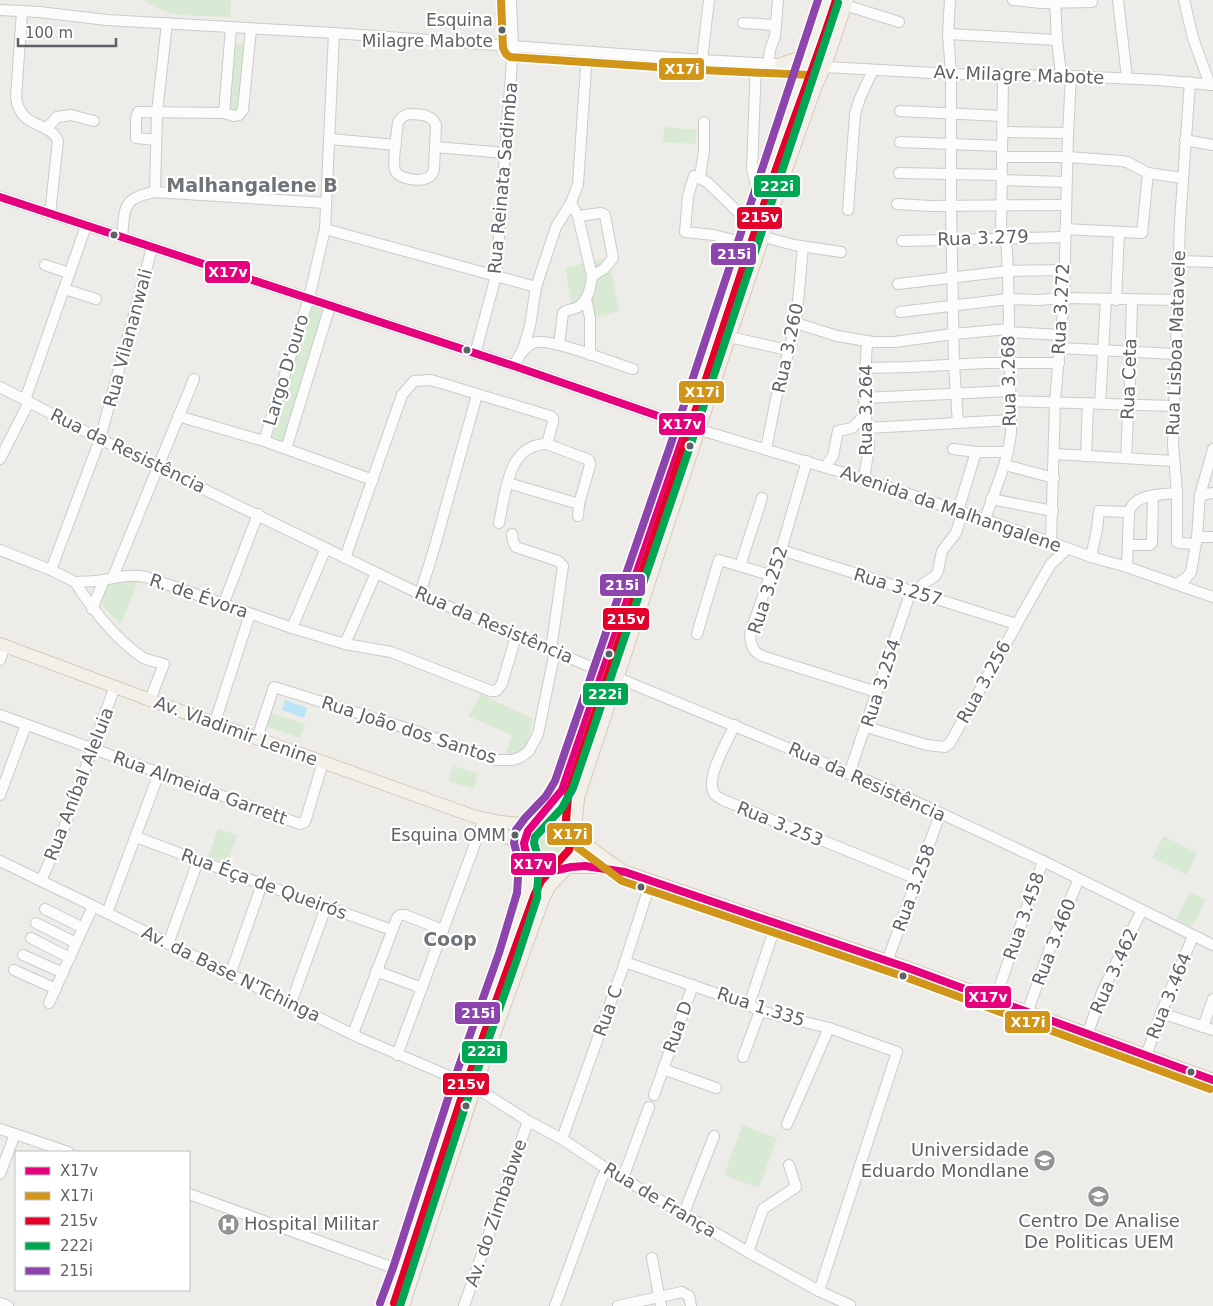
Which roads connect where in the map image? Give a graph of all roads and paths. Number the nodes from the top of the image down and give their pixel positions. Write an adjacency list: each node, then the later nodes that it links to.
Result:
1 (511, 0): 23 (street, Rua Reinata Sadimba)
2 (709, 0): 26 (street)
3 (778, 0): 17 (street)
4 (829, 0): 24 (main road)
5 (950, 0): 21 (street)
6 (1013, 0): 9 (street)
7 (1118, 0): 35 (street)
8 (1184, 0): 37 (street)
9 (1056, 1): 10 (street); 22 (street, Rua 3.272)
10 (1092, 2)
11 (846, 3): 14 (street); 30 (main road)
12 (0, 10): 13 (street, Av. Milagre Mabote)
13 (22, 11): 15 (street, Av. Milagre Mabote); 45 (street)
14 (899, 22)
15 (167, 23): 18 (street, Av. Milagre Mabote); 39 (street)
16 (743, 23): 17 (street)
17 (776, 25): 28 (street)
18 (231, 28): 19 (street, Av. Milagre Mabote); 40 (street)
19 (251, 29): 20 (street, Av. Milagre Mabote); 40 (street)
20 (334, 33): 23 (street, Av. Milagre Mabote); 48 (street, Largo D'ouro)
21 (948, 34): 22 (street); 32 (street)
22 (1057, 40): 34 (street, Rua 3.272)
23 (513, 47): 25 (street, Av. Milagre Mabote); 57 (street, Rua Reinata Sadimba)
24 (813, 50): 28 (main road); 29 (main road)
25 (587, 53): 26 (street, Av. Milagre Mabote); 70 (street)
26 (702, 60): 27 (street, Av. Milagre Mabote)
27 (756, 63): 28 (street, Av. Milagre Mabote); 68 (street)
28 (775, 64): 29 (street, Av. Milagre Mabote)
29 (808, 65): 30 (street, Av. Milagre Mabote); 68 (main road)
30 (825, 66): 31 (street, Av. Milagre Mabote); 84 (main road)
31 (873, 70): 32 (street, Av. Milagre Mabote); 75 (street)
32 (951, 74): 33 (street, Av. Milagre Mabote); 41 (street)
33 (1003, 76): 34 (street, Av. Milagre Mabote); 42 (street, Rua 3.268)
34 (1066, 76): 35 (street, Av. Milagre Mabote); 47 (street, Rua 3.272)
35 (1128, 78): 36 (street, Av. Milagre Mabote)
36 (1190, 82): 37 (street, Av. Milagre Mabote); 50 (street, Rua Lisboa Matavele)
37 (1212, 85)
38 (900, 111): 41 (street)
39 (157, 112): 40 (street); 49 (street); 49 (street)
40 (224, 113)
41 (950, 114): 42 (street); 52 (street)
42 (1001, 116): 46 (street, Rua 3.268)
43 (94, 121): 45 (street)
44 (704, 122): 62 (street)
45 (46, 129): 76 (street)
46 (1003, 132): 47 (street); 56 (street, Rua 3.268)
47 (1068, 133): 58 (street, Rua 3.272)
48 (330, 139): 53 (street); 69 (street, Largo D'ouro)
49 (156, 140): 66 (street)
50 (1186, 140): 54 (street); 64 (street, Rua Lisboa Matavele)
51 (900, 142): 52 (street)
52 (950, 144): 56 (street); 61 (street)
53 (396, 145): 55 (street); 55 (street)
54 (1213, 145)
55 (435, 148): 57 (street)
56 (1002, 152): 58 (street); 63 (street, Rua 3.268)
57 (506, 153): 98 (street, Rua Reinata Sadimba)
58 (1067, 157): 60 (street); 65 (street, Rua 3.272)
59 (899, 173): 61 (street)
60 (1148, 173): 64 (street); 81 (street, Rua 3.279)
61 (950, 175): 63 (street); 73 (street)
62 (700, 178): 78 (street); 88 (street)
63 (1002, 178): 65 (street); 74 (street, Rua 3.268)
64 (1182, 178): 92 (street, Rua Lisboa Matavele)
65 (1066, 182): 72 (street, Rua 3.272)
66 (155, 192): 69 (street); 83 (street)
67 (0, 197): 76 (street, Avenida da Malhangalene)
68 (764, 199): 78 (main road)
69 (326, 203): 80 (street, Largo D'ouro)
70 (571, 203): 77 (street); 102 (street)
71 (897, 204): 73 (street)
72 (1065, 205): 74 (street); 82 (street, Rua 3.272)
73 (951, 206): 74 (street); 86 (street)
74 (1002, 206): 85 (street, Rua 3.268)
75 (848, 210)
76 (50, 214): 79 (street, Avenida da Malhangalene)
77 (578, 216): 99 (street); 99 (street)
78 (756, 223): 88 (main road)
79 (86, 226): 83 (street, Avenida da Malhangalene); 97 (street)
80 (326, 229): 98 (street); 104 (street, Largo D'ouro)
81 (1119, 232): 82 (street, Rua 3.279); 109 (street)
82 (1064, 233): 85 (street, Rua 3.279); 95 (street, Rua 3.272)
83 (122, 237): 90 (street, Avenida da Malhangalene)
84 (764, 237): 89 (street); 119 (main road)
85 (1003, 238): 86 (street, Rua 3.279); 96 (street, Rua 3.268)
86 (952, 239): 87 (street, Rua 3.279); 100 (street)
87 (902, 241)
88 (749, 244): 152 (main road)
89 (803, 247): 91 (street); 115 (street, Rua 3.260)
90 (152, 248): 104 (street, Avenida da Malhangalene); 154 (street, Rua Vilananwali)
91 (841, 252)
92 (1179, 261): 93 (street); 111 (street, Rua Lisboa Matavele)
93 (1213, 262)
94 (44, 265): 97 (street)
95 (1063, 270): 96 (street); 105 (street, Rua 3.272)
96 (1008, 271): 100 (street); 108 (street, Rua 3.268)
97 (69, 273): 103 (street)
98 (496, 276): 102 (street); 127 (street, Rua Reinata Sadimba)
99 (592, 276): 107 (street)
100 (953, 278): 101 (street); 113 (street)
101 (898, 284)
102 (536, 287): 125 (street)
103 (64, 289): 106 (street); 142 (street)
104 (309, 298): 112 (street, Avenida da Malhangalene); 155 (street, Largo D'ouro)
105 (1064, 298): 108 (street); 109 (street); 118 (street, Rua 3.272)
106 (96, 299)
107 (586, 299): 121 (street); 129 (street)
108 (1008, 299): 113 (street); 116 (street, Rua 3.268)
109 (1111, 300): 110 (street); 124 (street)
110 (1132, 300): 111 (street); 126 (street, Rua Ceta)
111 (1178, 300): 128 (street, Rua Lisboa Matavele)
112 (330, 306): 127 (street, Avenida da Malhangalene); 157 (street, Largo D'ouro)
113 (954, 306): 114 (street); 117 (street)
114 (900, 312)
115 (796, 323): 120 (street); 123 (street, Rua 3.260)
116 (1009, 331): 117 (street); 118 (street); 130 (street, Rua 3.268)
117 (953, 334): 120 (street); 132 (street)
118 (1060, 335): 122 (street, Rua 3.272)
119 (729, 337): 123 (street); 152 (main road)
120 (866, 342): 134 (street, Rua 3.264)
121 (559, 345): 125 (street); 129 (street)
122 (1060, 348): 124 (street); 131 (street, Rua 3.272)
123 (788, 350): 158 (street, Rua 3.260)
124 (1102, 350): 126 (street); 145 (street)
125 (522, 352): 133 (street)
126 (1131, 352): 128 (street); 146 (street, Rua Ceta)
127 (474, 353): 133 (street, Avenida da Malhangalene)
128 (1175, 354): 147 (street, Rua Lisboa Matavele)
129 (590, 355): 135 (street)
130 (1009, 363): 131 (street); 132 (street); 140 (street, Rua 3.268)
131 (1059, 363): 143 (street, Rua 3.272)
132 (954, 365): 134 (street); 138 (street)
133 (514, 366): 152 (street, Avenida da Malhangalene)
134 (865, 368): 141 (street, Rua 3.264)
135 (633, 370)
136 (194, 379): 149 (street)
137 (0, 387): 142 (street, Rua da Resistência)
138 (956, 394): 140 (street); 141 (street); 151 (street)
139 (477, 395): 156 (street); 174 (street); 210 (street)
140 (1011, 396): 143 (street); 150 (street, Rua 3.268)
141 (864, 398): 148 (street, Rua 3.264)
142 (27, 401): 154 (street, Rua da Resistência); 166 (street)
143 (1055, 401): 144 (street); 163 (street, Rua 3.272)
144 (1088, 403): 145 (street); 164 (street)
145 (1100, 404): 146 (street)
146 (1129, 404): 147 (street); 165 (street, Rua Ceta)
147 (1174, 406): 168 (street, Rua Lisboa Matavele)
148 (866, 414): 153 (street, Rua 3.264); 171 (street)
149 (178, 416): 155 (street); 170 (street)
150 (1011, 420): 151 (street); 162 (street, Rua 3.268)
151 (958, 423): 153 (street)
152 (693, 428): 158 (street, Avenida da Malhangalene); 223 (main road); 224 (main road)
153 (868, 428): 173 (street, Rua 3.264)
154 (100, 439): 170 (street, Rua da Resistência); 203 (street, Rua Vilananwali)
155 (264, 442): 157 (street)
156 (547, 444): 175 (street); 182 (street)
157 (286, 449): 174 (street)
158 (766, 449): 167 (street, Avenida da Malhangalene)
159 (953, 449): 161 (street)
160 (1213, 449): 179 (street)
161 (976, 452): 162 (street); 184 (street)
162 (1008, 452): 169 (street, Rua 3.268)
163 (1055, 454): 164 (street); 172 (street, Rua 3.272)
164 (1086, 456): 165 (street)
165 (1126, 458): 168 (street)
166 (0, 459)
167 (807, 461): 171 (street, Avenida da Malhangalene); 198 (street, Rua 3.252)
168 (1173, 461): 177 (street, Rua Lisboa Matavele)
169 (1005, 465): 172 (street); 181 (street, Rua 3.268)
170 (158, 467): 186 (street, Rua da Resistência); 206 (street)
171 (825, 467): 173 (street, Avenida da Malhangalene)
172 (1054, 478): 183 (street, Rua 3.272)
173 (864, 479): 184 (street, Avenida da Malhangalene)
174 (373, 480): 200 (street)
175 (508, 484): 182 (street); 189 (street)
176 (1213, 493): 179 (street)
177 (1177, 494): 178 (street); 192 (street, Rua Lisboa Matavele)
178 (1153, 496): 185 (street); 194 (street)
179 (1200, 496): 192 (street)
180 (762, 498): 201 (street)
181 (992, 499): 183 (street); 188 (street, Rua 3.268)
182 (579, 504): 187 (street)
183 (1053, 511): 193 (street, Rua 3.272)
184 (960, 512): 188 (street, Avenida da Malhangalene); 209 (street)
185 (1129, 512): 194 (street); 199 (street)
186 (258, 514): 195 (street, Rua da Resistência); 212 (street)
187 (578, 516)
188 (985, 520): 193 (street, Avenida da Malhangalene)
189 (499, 524)
190 (512, 534): 221 (street, Rua João dos Santos)
191 (1213, 537): 192 (street)
192 (1196, 541): 208 (street)
193 (1051, 542): 196 (street, Avenida da Malhangalene)
194 (1128, 545): 202 (street)
195 (326, 548): 200 (street, Rua da Resistência); 216 (street)
196 (1067, 548): 199 (street, Avenida da Malhangalene); 215 (street, Rua 3.256)
197 (0, 550): 203 (street)
198 (781, 550): 205 (street, Rua 3.252); 209 (street, Rua 3.257)
199 (1090, 557): 202 (street, Avenida da Malhangalene)
200 (345, 558): 204 (street, Rua da Resistência)
201 (740, 566): 205 (street); 217 (street)
202 (1127, 567): 208 (street, Avenida da Malhangalene)
203 (51, 570): 207 (street)
204 (376, 573): 210 (street, Rua da Resistência); 220 (street)
205 (770, 575): 226 (street, Rua 3.252)
206 (108, 578): 207 (street, R. de Évora); 212 (street, R. de Évora); 213 (street)
207 (75, 582): 213 (street)
208 (1177, 584): 211 (street, Avenida da Malhangalene)
209 (914, 592): 215 (street, Rua 3.257); 226 (street, Rua 3.254)
210 (420, 594): 218 (street, Rua da Resistência)
211 (1213, 597)
212 (223, 605): 214 (street, R. de Évora)
213 (92, 609): 227 (street)
214 (250, 614): 216 (street, R. de Évora); 229 (street)
215 (1016, 624): 232 (street, Rua 3.256)
216 (292, 628): 220 (street, R. de Évora)
217 (697, 634)
218 (516, 636): 220 (street, R. de Évora); 221 (street, Rua da Resistência)
219 (2, 644): 222 (street); 225 (main road, Av. Vladimir Lenine)
220 (345, 644)
221 (553, 651): 223 (street, Rua da Resistência); 233 (street, Rua João dos Santos)
222 (0, 660)
223 (604, 671): 224 (street, Rua da Resistência); 241 (main road)
224 (617, 677): 231 (street, Rua da Resistência); 243 (main road)
225 (115, 686): 227 (main road, Av. Vladimir Lenine); 234 (street, Rua Aníbal Aleluia)
226 (876, 692): 232 (street, Rua 3.254)
227 (150, 700): 229 (main road, Av. Vladimir Lenine)
228 (0, 715): 230 (street, Rua Almeida Garrett)
229 (215, 722): 233 (main road, Av. Vladimir Lenine)
230 (26, 725): 234 (street, Rua Almeida Garrett); 238 (street)
231 (734, 725): 237 (street, Rua da Resistência); 250 (street, Rua 3.253)
232 (866, 727): 237 (street, Rua 3.254)
233 (256, 738): 235 (main road, Av. Vladimir Lenine)
234 (93, 749): 236 (street, Rua Almeida Garrett); 253 (street, Rua Aníbal Aleluia)
235 (323, 762): 236 (street, Rua Almeida Garrett); 240 (main road, Av. Vladimir Lenine)
236 (159, 773): 242 (street)
237 (849, 774): 239 (street, Rua da Resistência)
238 (1, 789)
239 (940, 814): 247 (street, Rua da Resistência); 250 (street, Rua 3.258)
240 (480, 819): 241 (main road, Av. Vladimir Lenine); 244 (main road, Av. Vladimir Lenine); 264 (street)
241 (535, 822): 243 (main road); 244 (main road)
242 (136, 837): 245 (street, Rua Éça de Queirós); 259 (street)
243 (580, 837): 248 (main road); 249 (main road)
244 (528, 857): 248 (main road); 298 (main road)
245 (198, 860): 254 (street, Rua Éça de Queirós); 268 (street)
246 (0, 861): 253 (street, Av. da Base N'Tchinga)
247 (1043, 861): 251 (street, Rua da Resistência); 282 (street, Rua 3.458)
248 (567, 868): 249 (main road); 298 (main road)
249 (625, 872): 252 (main road)
250 (917, 879): 273 (street, Rua 3.258)
251 (1079, 879): 258 (street, Rua da Resistência); 286 (street, Rua 3.460)
252 (647, 880): 261 (main road); 272 (street, Rua C)
253 (41, 881): 255 (street, Av. da Base N'Tchinga)
254 (262, 884): 256 (street, Rua Éça de Queirós); 277 (street)
255 (93, 906): 259 (street, Av. da Base N'Tchinga); 262 (street)
256 (326, 906): 263 (street, Rua Éça de Queirós); 283 (street)
257 (45, 909): 262 (street)
258 (1142, 910): 265 (street, Rua da Resistência); 291 (street, Rua 3.462)
259 (107, 913): 268 (street, Av. da Base N'Tchinga)
260 (36, 923): 267 (street)
261 (776, 924): 273 (main road); 285 (street)
262 (83, 928): 267 (street)
263 (392, 930): 264 (street); 275 (street)
264 (443, 930): 279 (street)
265 (1194, 936): 269 (street, Rua da Resistência); 288 (street, Rua 3.464)
266 (31, 938): 271 (street)
267 (76, 943): 271 (street)
268 (168, 944): 277 (street, Av. da Base N'Tchinga)
269 (1213, 945)
270 (23, 956): 276 (street)
271 (70, 958): 276 (street)
272 (625, 962): 278 (street, Rua 1.335); 307 (street, Rua C)
273 (887, 962): 282 (main road)
274 (14, 970): 280 (street)
275 (376, 971): 279 (street); 292 (street)
276 (63, 973): 280 (street)
277 (230, 975): 283 (street, Av. da Base N'Tchinga)
278 (693, 985): 285 (street, Rua 1.335); 296 (street, Rua D)
279 (422, 988): 293 (street)
280 (56, 989): 284 (street)
281 (1213, 999): 290 (street)
282 (995, 1000): 291 (main road)
283 (291, 1003): 292 (street, Av. da Base N'Tchinga)
284 (49, 1004)
285 (749, 1004): 287 (street, Rua 1.335)
286 (1030, 1005)
287 (760, 1011): 289 (street, Rua 1.335); 295 (street)
288 (1161, 1014): 290 (street); 294 (street, Rua 3.464)
289 (829, 1028): 303 (street); 318 (street, Rua 1.335)
290 (1208, 1029)
291 (1088, 1033): 294 (main road)
292 (353, 1034): 293 (street, Av. da Base N'Tchinga)
293 (397, 1055): 298 (street, Av. da Base N'Tchinga)
294 (1146, 1056): 297 (main road)
295 (743, 1057)
296 (663, 1069): 299 (street, Rua D); 300 (street, Rua D)
297 (1213, 1080)
298 (469, 1085): 302 (street, Rua de França); 317 (main road); 325 (main road)
299 (716, 1088)
300 (654, 1095)
301 (649, 1107): 312 (street)
302 (528, 1121): 307 (street, Rua de França); 326 (street, Av. do Zimbabwe)
303 (788, 1124)
304 (0, 1129): 305 (street)
305 (15, 1134): 308 (street); 311 (street)
306 (714, 1136): 314 (street)
307 (562, 1139): 310 (street, Rua de França)
308 (65, 1151)
309 (789, 1165): 315 (street)
310 (606, 1169): 312 (street, Rua de França); 321 (street)
311 (0, 1174)
312 (624, 1178): 314 (street, Rua de França)
313 (190, 1194): 317 (street)
314 (684, 1213): 315 (street, Rua de França)
315 (748, 1252): 318 (street, Rua de França)
316 (652, 1258): 319 (street)
317 (402, 1271): 324 (main road)
318 (819, 1291): 322 (street, Rua de França)
319 (660, 1301): 327 (street); 328 (street)
320 (0, 1303): 323 (street)
321 (557, 1305)
322 (850, 1305)
323 (8, 1306)
324 (389, 1306)
325 (403, 1306)
326 (464, 1306)
327 (620, 1306)
328 (691, 1306)

